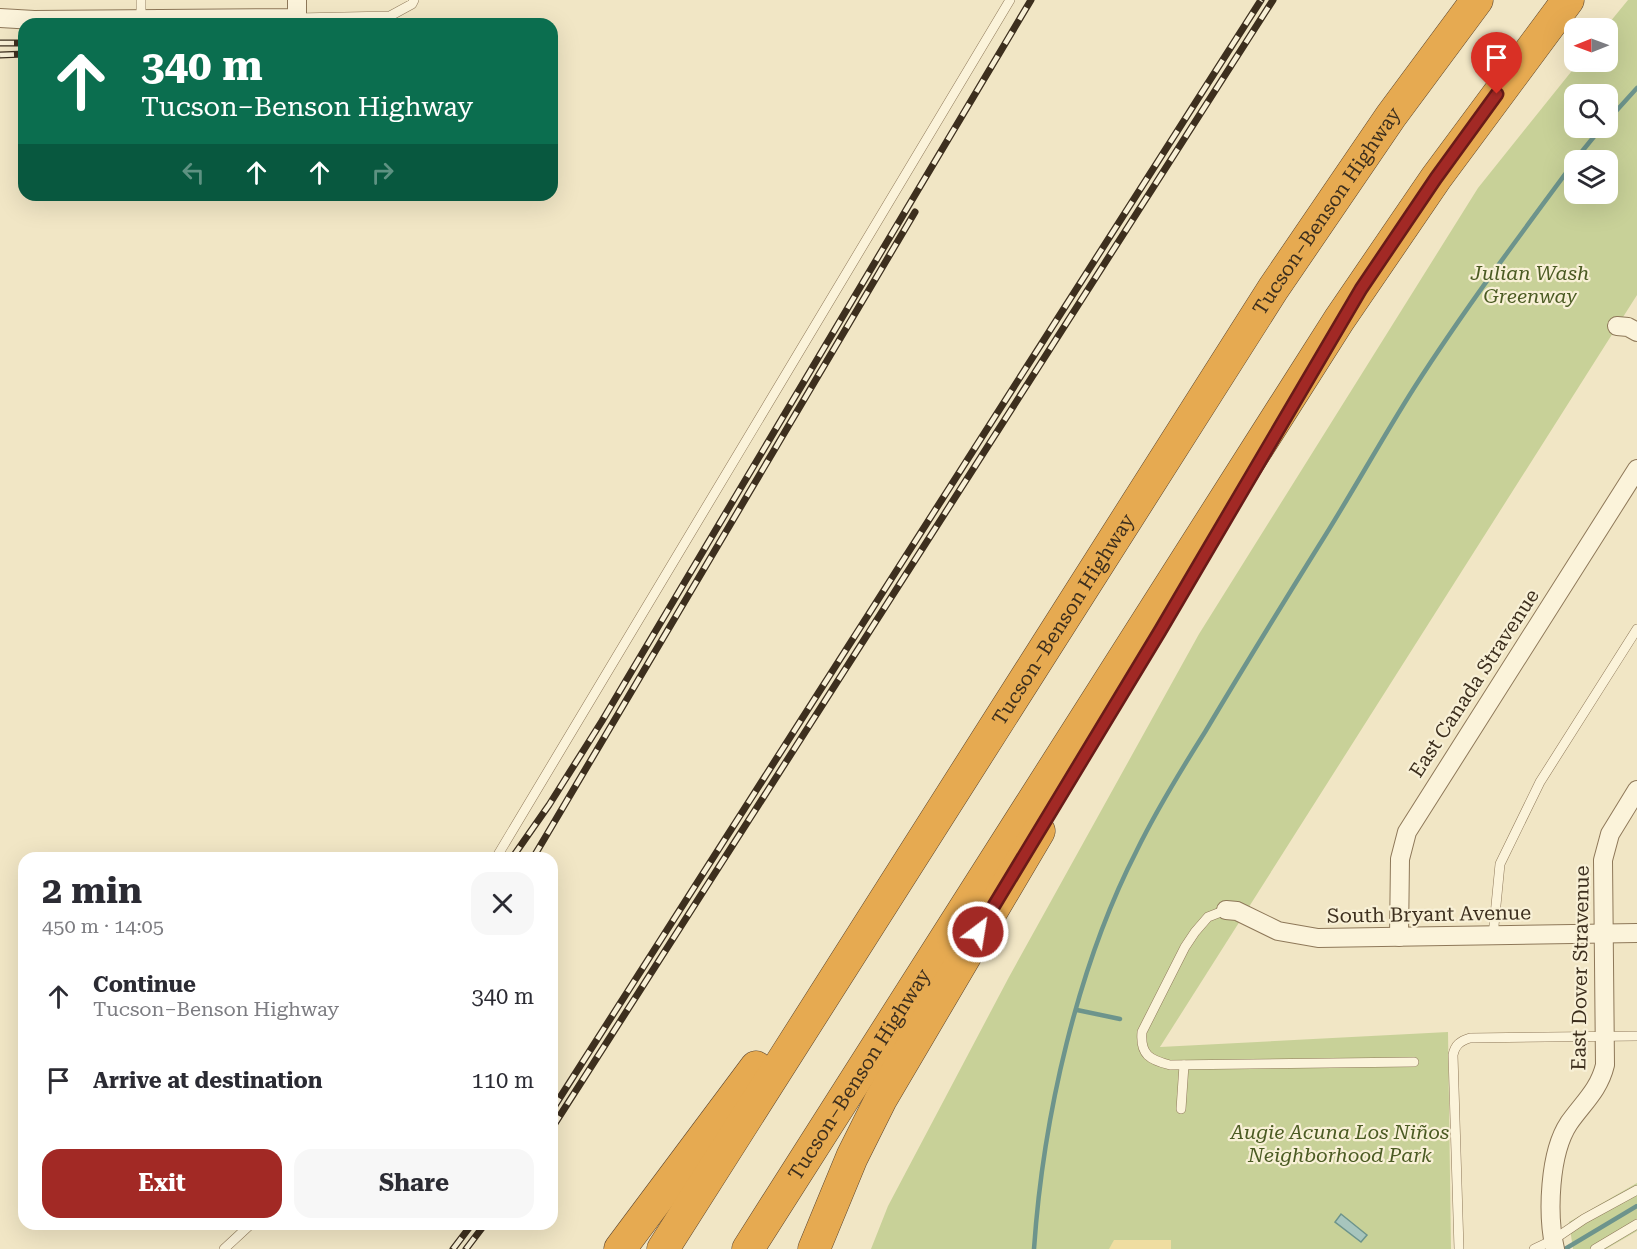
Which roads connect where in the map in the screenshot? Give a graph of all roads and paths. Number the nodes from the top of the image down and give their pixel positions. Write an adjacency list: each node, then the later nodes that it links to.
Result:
1 (141, 0): 8 (lane)
2 (414, 0): 6 (lane)
3 (1010, 0): 17 (lane)
4 (1477, 0): 18 (highway, Tucson–Benson Highway)
5 (1568, 0): 11 (highway, Tucson–Benson Highway)
6 (297, 9): 9 (street)
7 (0, 18): 10 (street)
8 (141, 18)
9 (157, 18)
10 (18, 19)
11 (1361, 289): 36 (highway, Tucson–Benson Highway); 37 (highway)
12 (1617, 326): 13 (street)
13 (1637, 332)
14 (1637, 469): 23 (street, East Canada Stravenue)
15 (1637, 629): 22 (lane)
16 (1637, 790): 21 (street, East Dover Stravenue)
17 (500, 852)
18 (903, 872): 34 (highway); 35 (highway, Tucson–Benson Highway)
19 (1226, 910): 23 (street, South Bryant Avenue); 27 (lane)
20 (1637, 933): 21 (street, South Bryant Avenue)
21 (1603, 934): 22 (street, South Bryant Avenue); 25 (street, East Dover Stravenue)
22 (1493, 936): 23 (street, South Bryant Avenue)
23 (1399, 937)
24 (1637, 1036): 25 (lane)
25 (1605, 1037): 32 (street, East Dover Stravenue); 38 (lane)
26 (1414, 1062): 27 (lane)
27 (1184, 1065): 28 (lane)
28 (1181, 1109)
29 (1637, 1190): 32 (lane)
30 (1637, 1224): 40 (lane)
31 (245, 1230): 33 (lane)
32 (1554, 1245): 39 (lane)
33 (224, 1249)
34 (620, 1249)
35 (663, 1249)
36 (748, 1249)
37 (814, 1249)
38 (1458, 1249)
39 (1534, 1249)
40 (1595, 1249)

